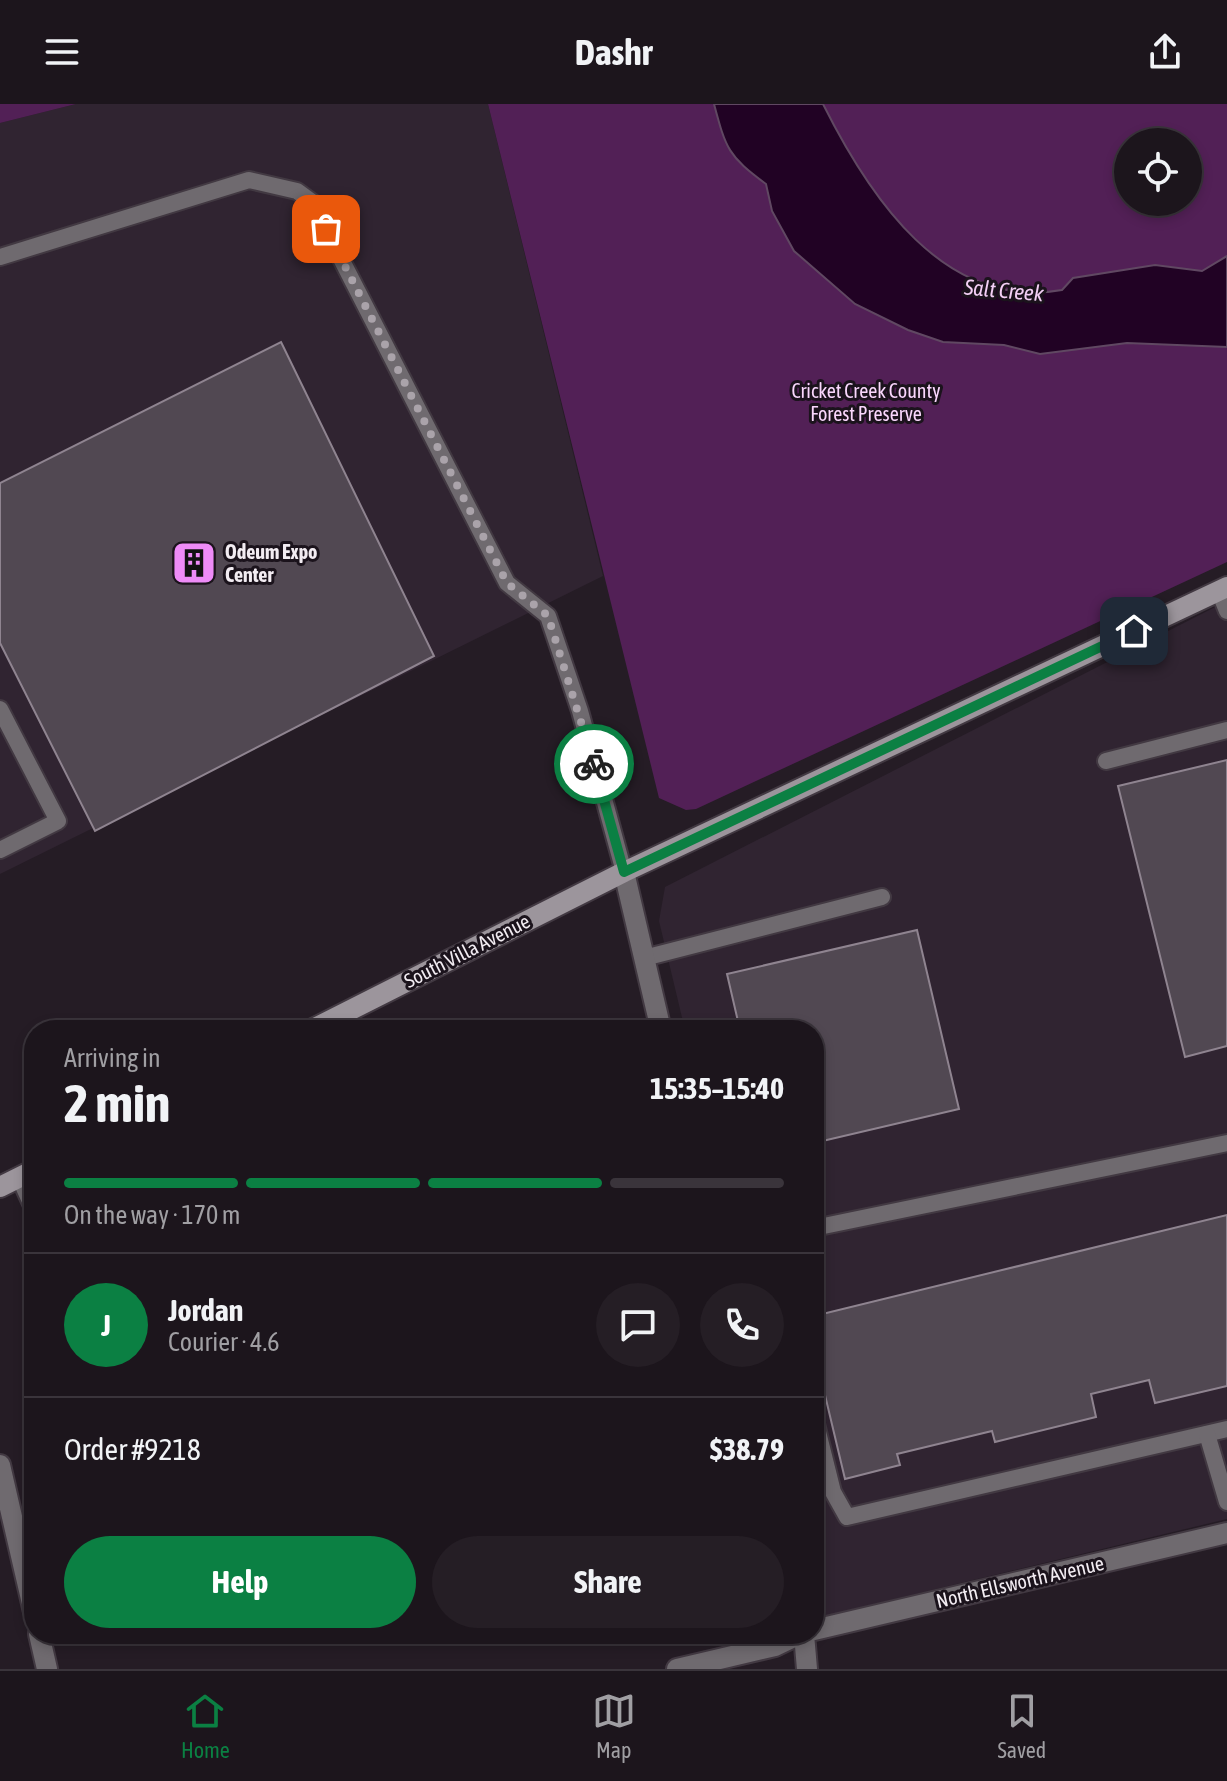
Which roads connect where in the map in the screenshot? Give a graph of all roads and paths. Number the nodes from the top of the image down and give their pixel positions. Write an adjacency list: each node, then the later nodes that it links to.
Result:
1 (0, 257): 8 (lane)
2 (1223, 589): 3 (lane); 8 (main road, South Villa Avenue)
3 (1227, 611)
4 (0, 709): 7 (lane)
5 (1227, 730): 6 (lane)
6 (1106, 761)
7 (0, 850)
8 (624, 872): 10 (street); 11 (main road, South Villa Avenue)
9 (882, 897): 10 (lane)
10 (644, 958): 12 (street)
11 (331, 1020)
12 (659, 1020)
13 (1227, 1143): 16 (lane)
14 (24, 1175): 15 (main road)
15 (0, 1187)
16 (824, 1226)
17 (1227, 1429): 18 (lane)
18 (1207, 1434): 19 (lane); 21 (lane)
19 (824, 1456)
20 (0, 1465): 23 (street)
21 (1227, 1502)
22 (1227, 1533): 24 (street, North Ellsworth Avenue)
23 (24, 1569)
24 (824, 1628)
25 (41, 1644): 28 (street)
26 (780, 1644): 29 (street)
27 (803, 1644): 30 (street)
28 (47, 1669)
29 (677, 1669)
30 (807, 1669)

